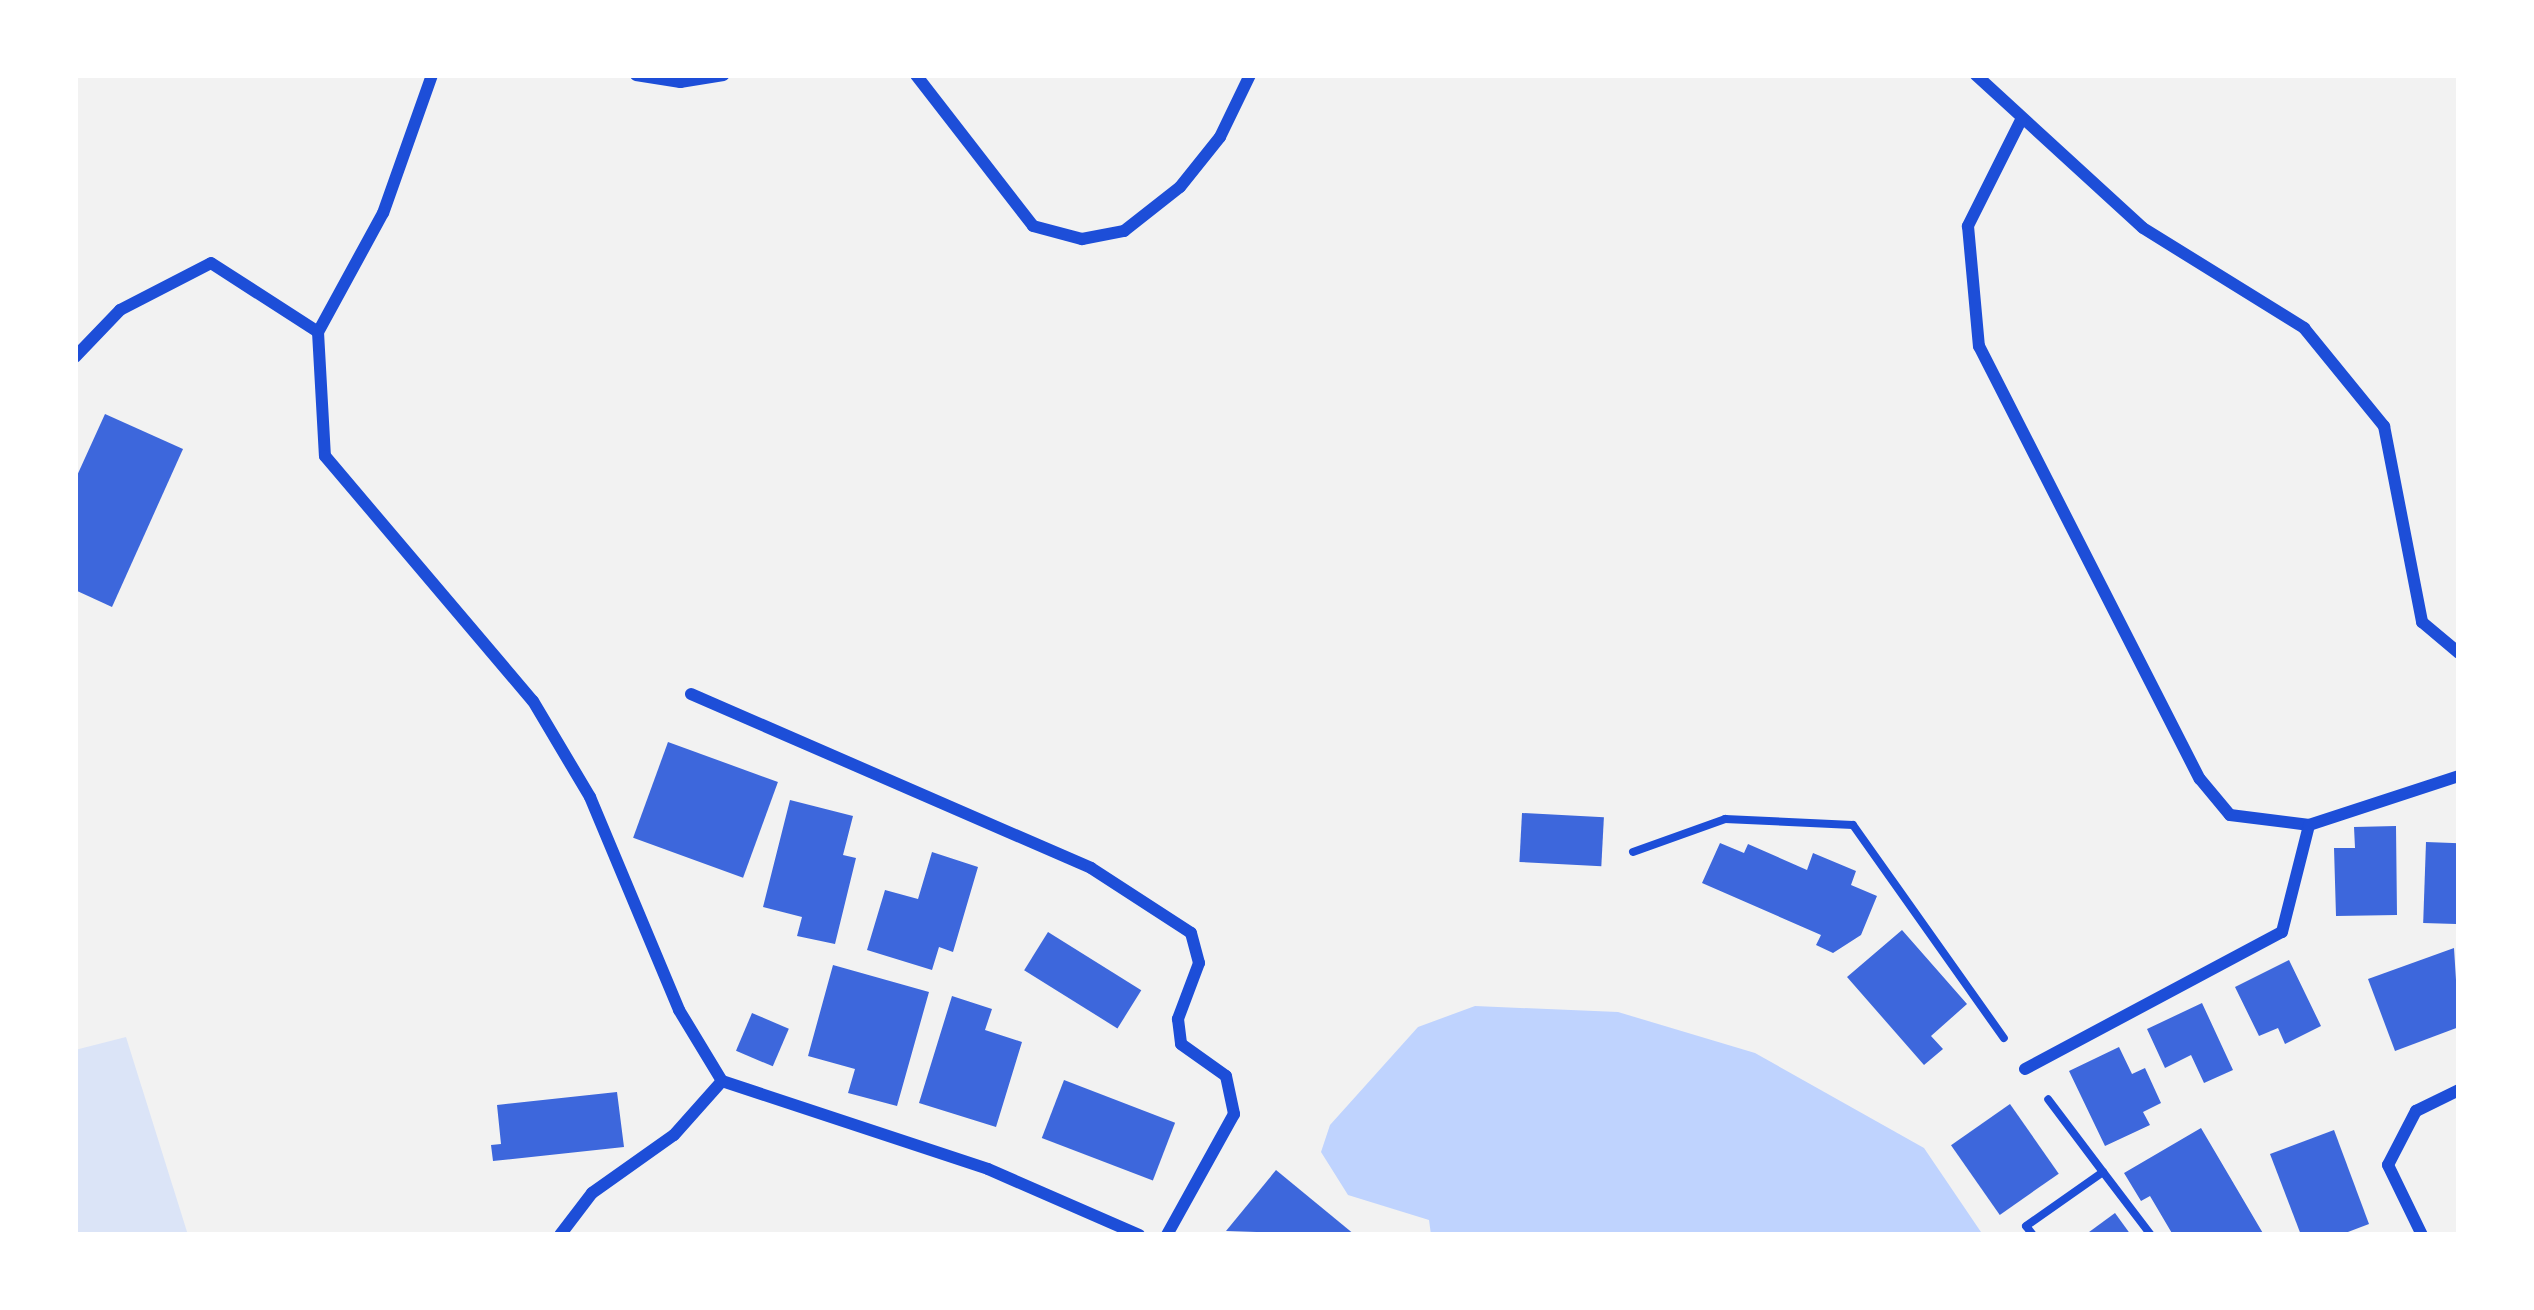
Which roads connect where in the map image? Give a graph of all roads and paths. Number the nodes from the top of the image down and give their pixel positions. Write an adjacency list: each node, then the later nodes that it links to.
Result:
1 (432, 75): 8 (street)
2 (636, 75): 3 (street)
3 (723, 75)
4 (916, 75): 5 (street)
5 (1250, 75)
6 (1976, 75): 7 (street)
7 (2021, 121): 10 (street); 13 (street)
8 (318, 332): 9 (street); 16 (street)
9 (75, 357)
10 (2459, 653)
11 (691, 694): 21 (street)
12 (2459, 776): 13 (street)
13 (2309, 825): 15 (street)
14 (1633, 852): 15 (path)
15 (2025, 1070): 18 (path)
16 (722, 1081): 19 (street); 20 (street)
17 (2459, 1090): 24 (street)
18 (2103, 1172): 22 (path); 23 (path)
19 (560, 1235)
20 (1139, 1235)
21 (1167, 1235)
22 (2033, 1235)
23 (2151, 1235)
24 (2422, 1235)

